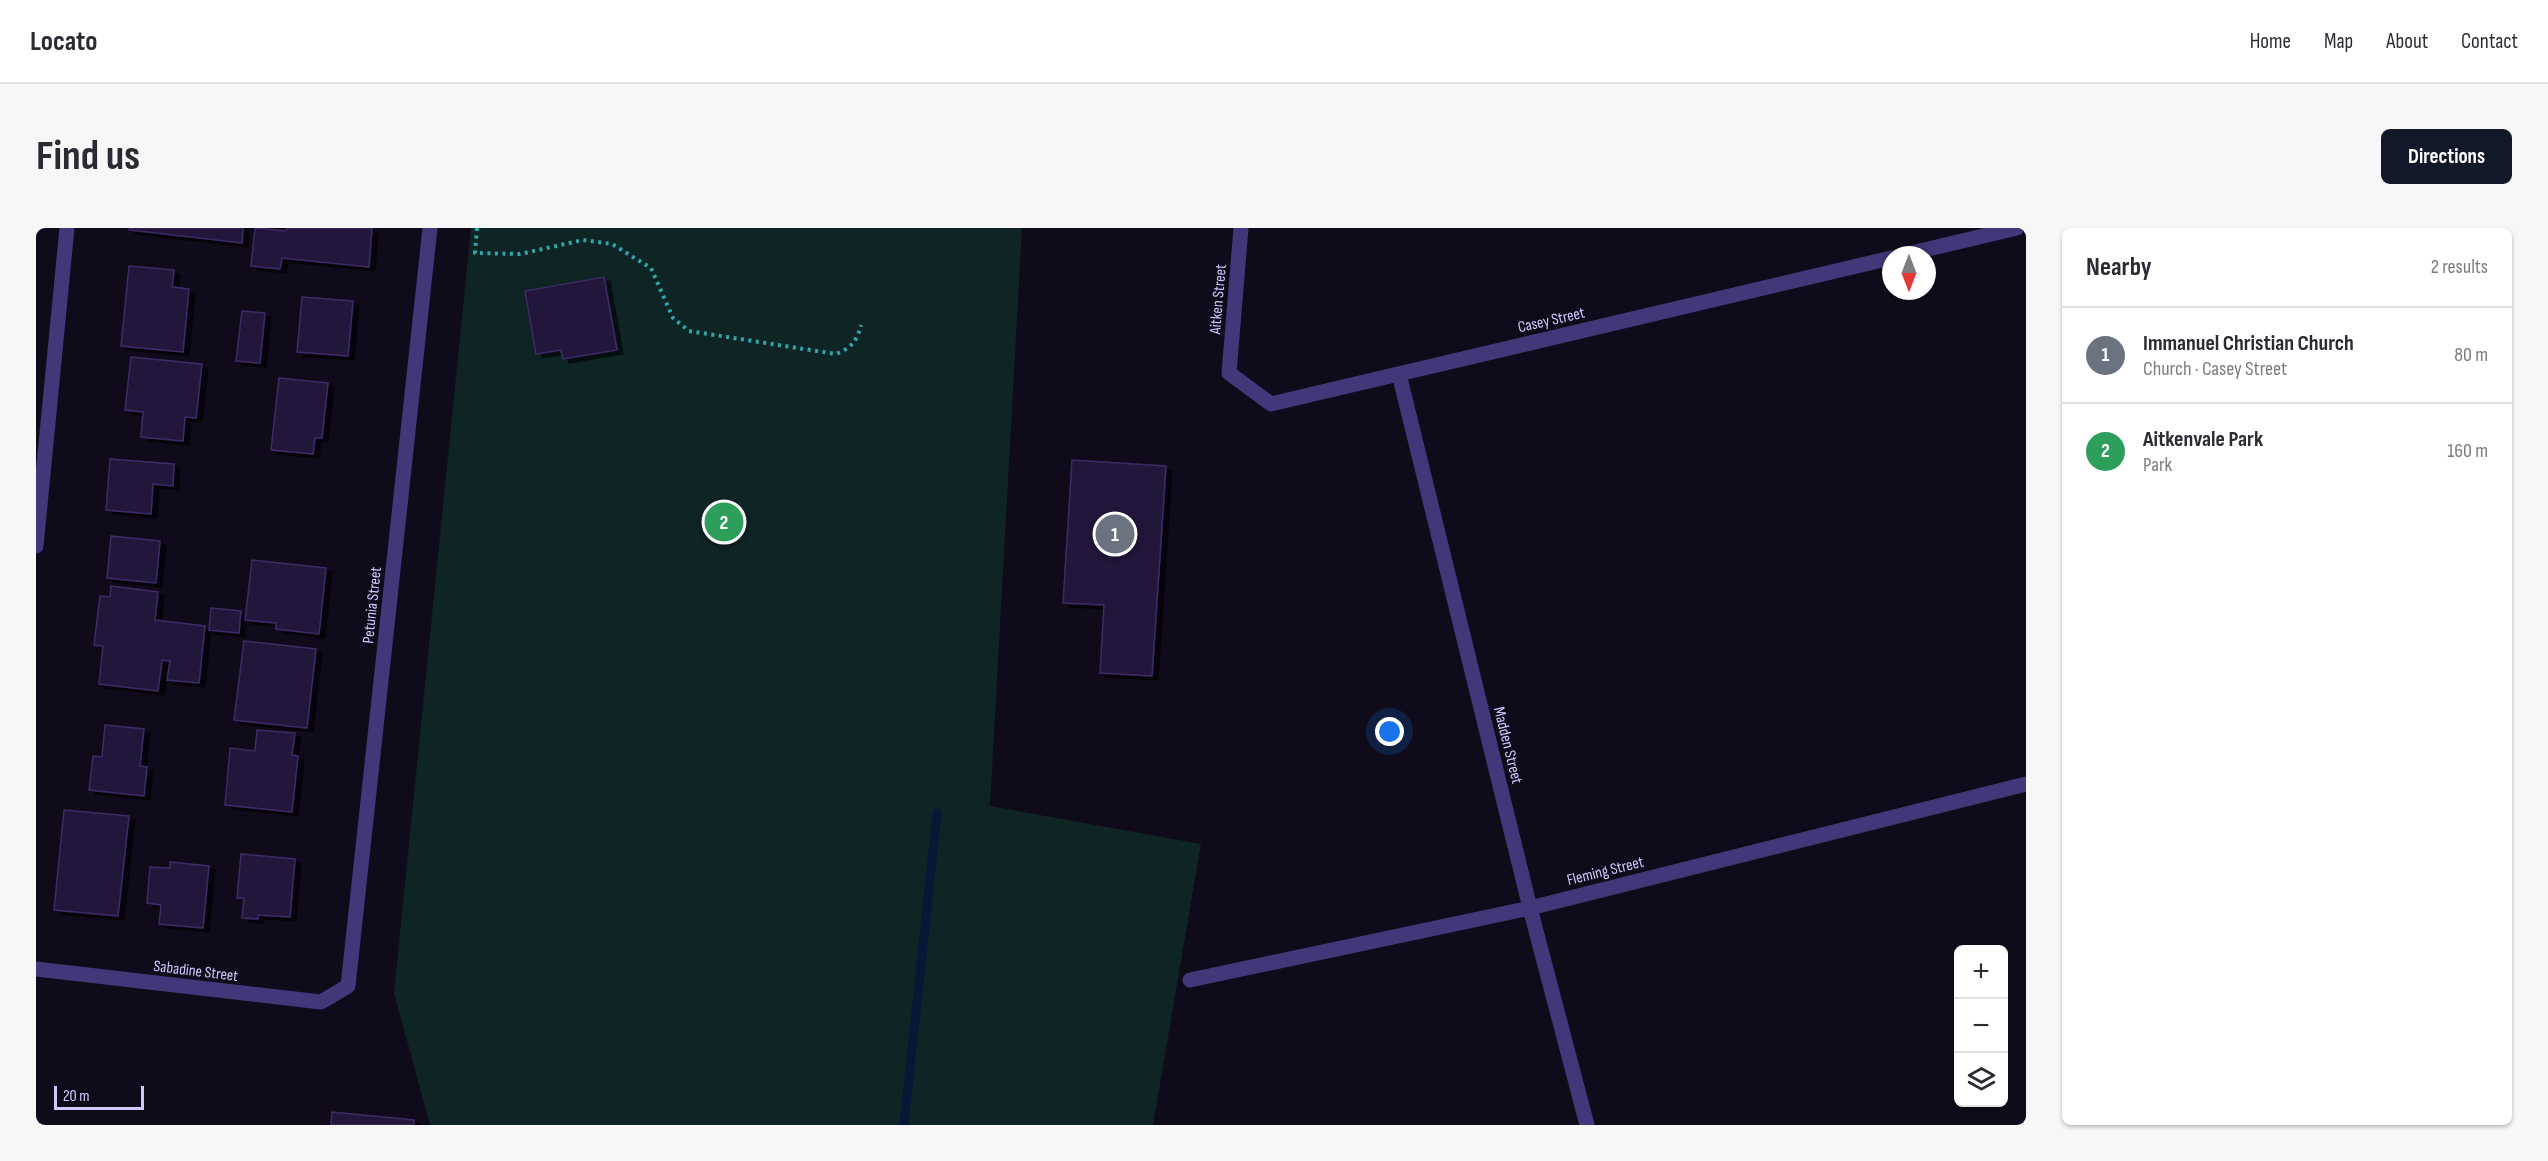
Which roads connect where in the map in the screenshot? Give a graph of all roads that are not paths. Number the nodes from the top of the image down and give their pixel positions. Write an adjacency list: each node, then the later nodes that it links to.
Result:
1 (67, 228): 9 (street)
2 (430, 228): 15 (street, Petunia Street)
3 (1241, 228): 7 (street, Aitken Street)
4 (2018, 228): 5 (street)
5 (1936, 247)
6 (1882, 260): 8 (street, Casey Street)
7 (1229, 373): 8 (street, Casey Street)
8 (1399, 374): 12 (street, Madden Street)
9 (42, 428): 10 (street)
10 (36, 546)
11 (2026, 784): 12 (street, Fleming Street)
12 (1530, 908): 14 (street, Fleming Street); 16 (street, Madden Street)
13 (36, 969): 15 (street, Sabadine Street)
14 (1190, 980)
15 (348, 986)
16 (1587, 1125)

